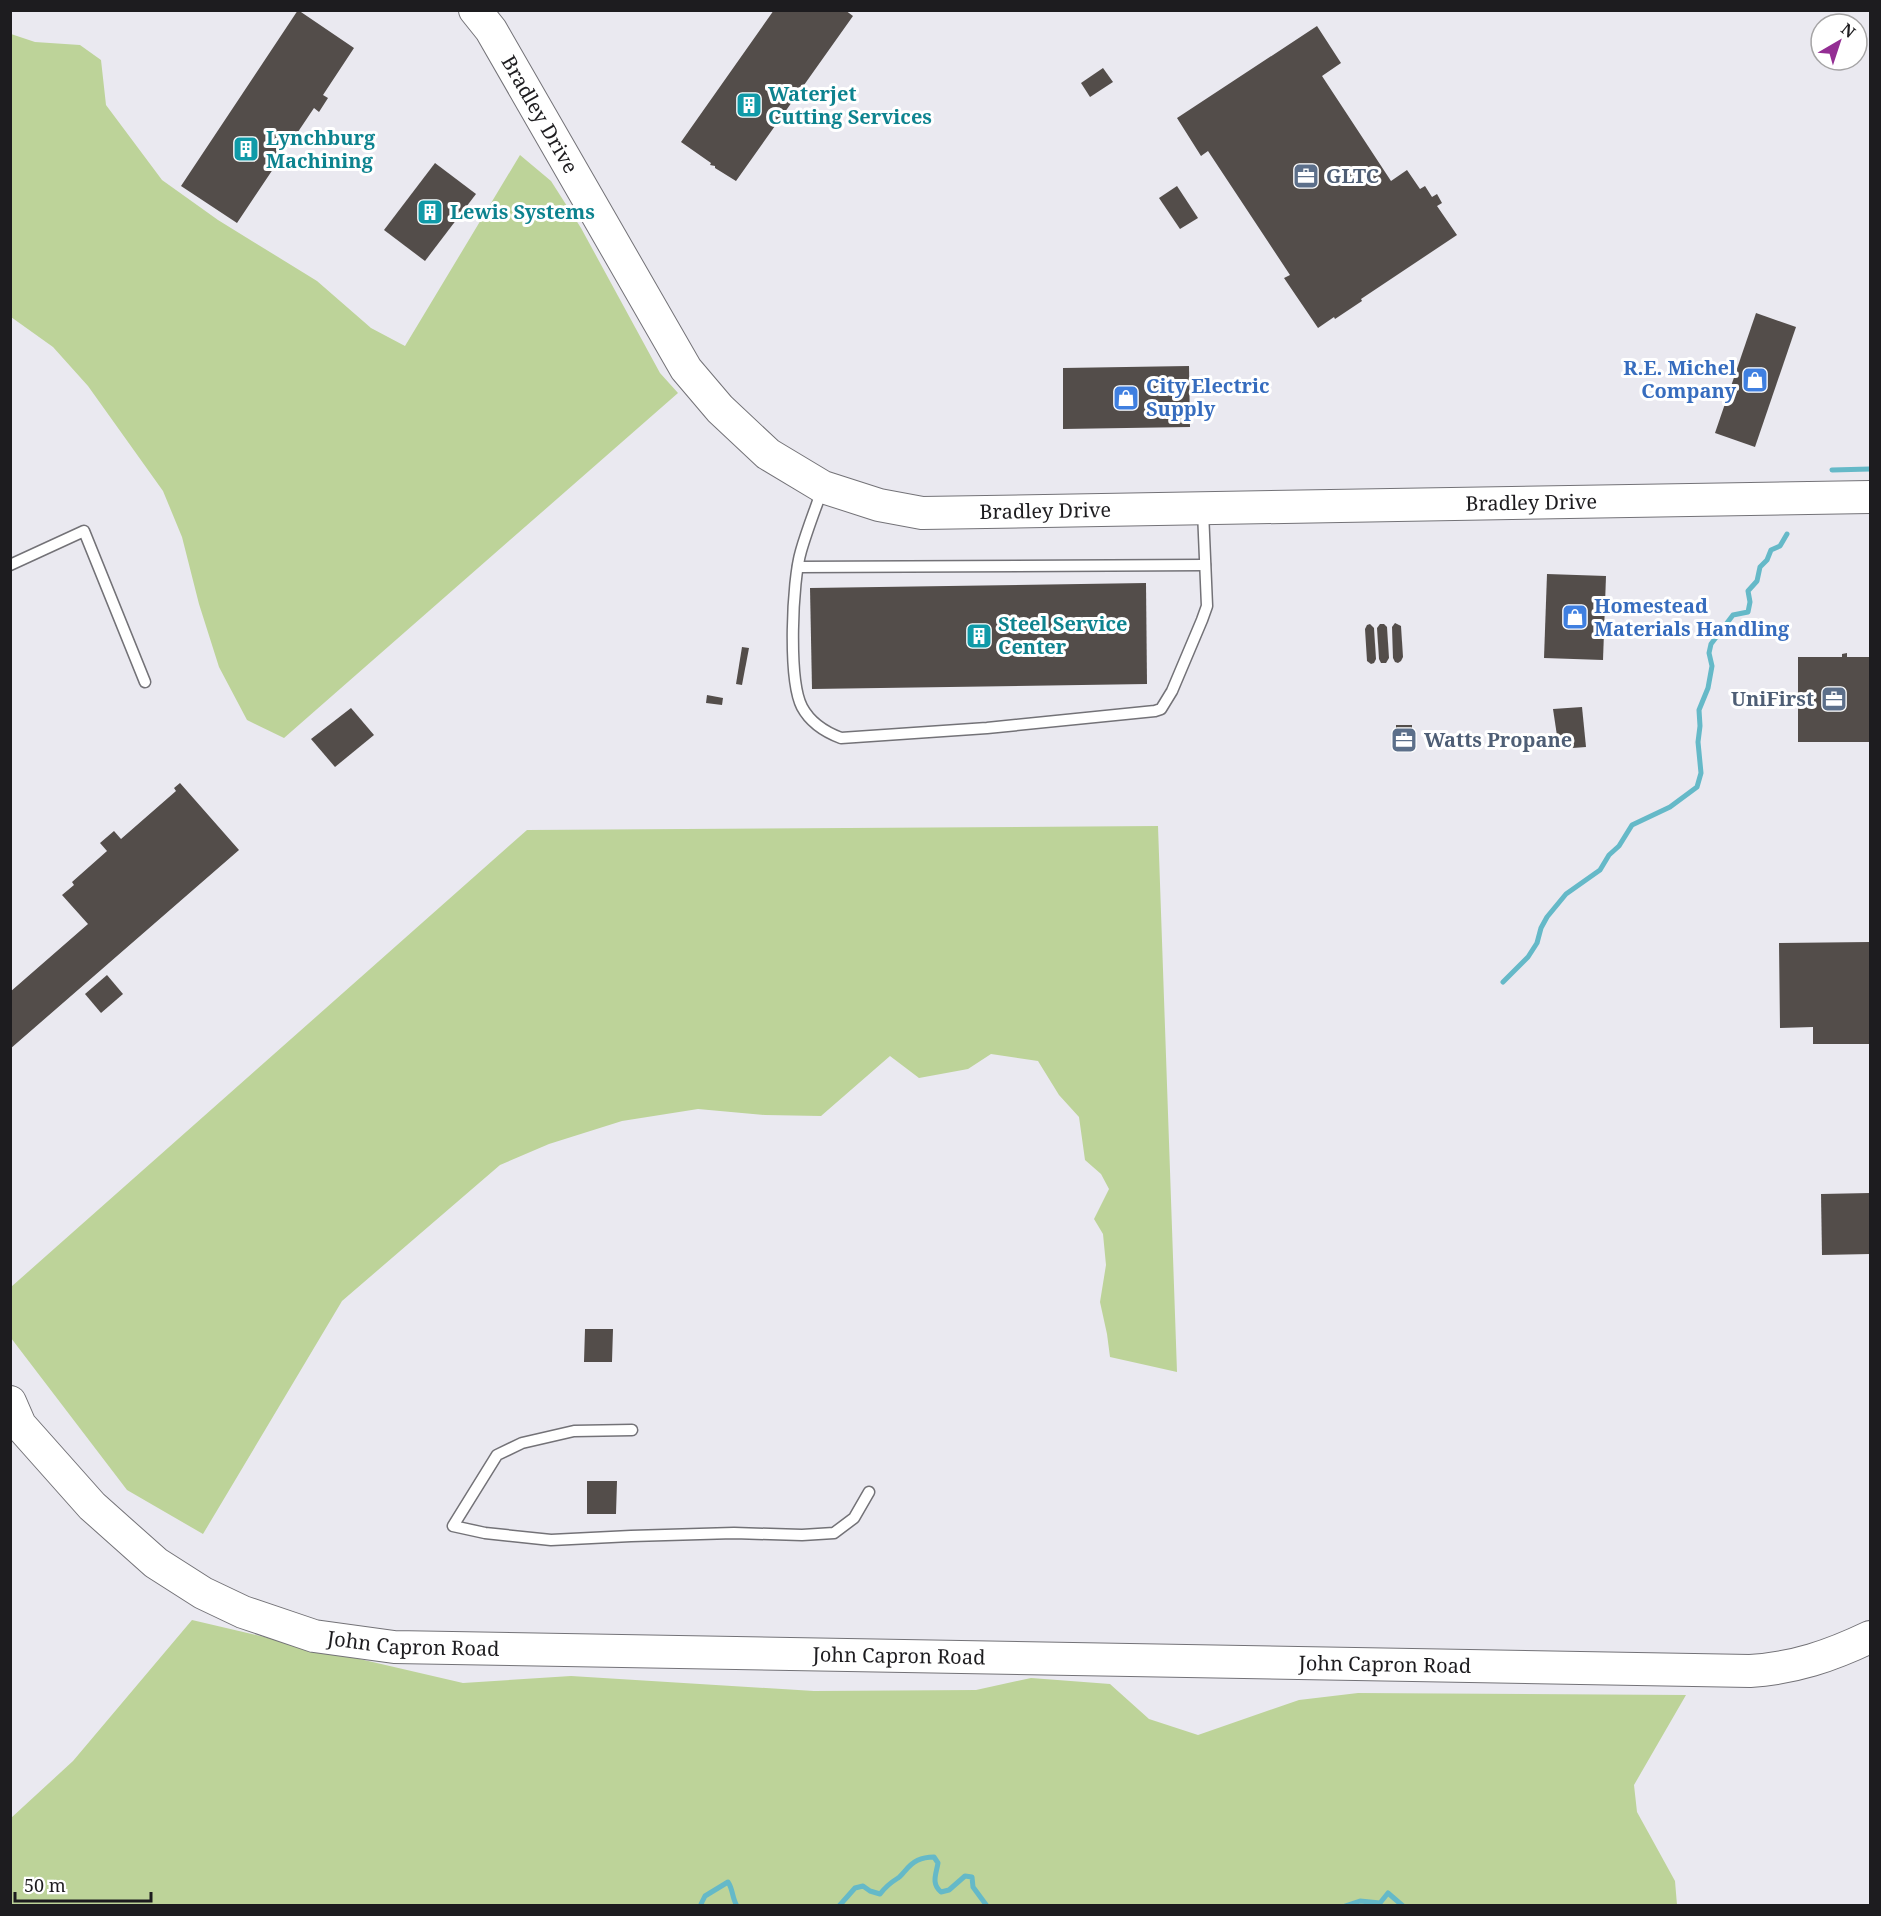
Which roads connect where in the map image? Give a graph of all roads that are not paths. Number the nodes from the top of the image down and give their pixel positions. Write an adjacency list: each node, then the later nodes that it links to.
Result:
1 (475, 10): 2 (street, Bradley Drive)
2 (823, 487): 4 (street, Bradley Drive); 7 (lane)
3 (1870, 497): 4 (street, Bradley Drive)
4 (1202, 508): 6 (lane)
5 (10, 565): 8 (lane)
6 (1205, 565): 7 (lane); 7 (lane)
7 (798, 567)
8 (146, 682)
9 (10, 1402): 12 (street, John Capron Road)
10 (632, 1430): 11 (lane)
11 (869, 1492)
12 (1870, 1637)

